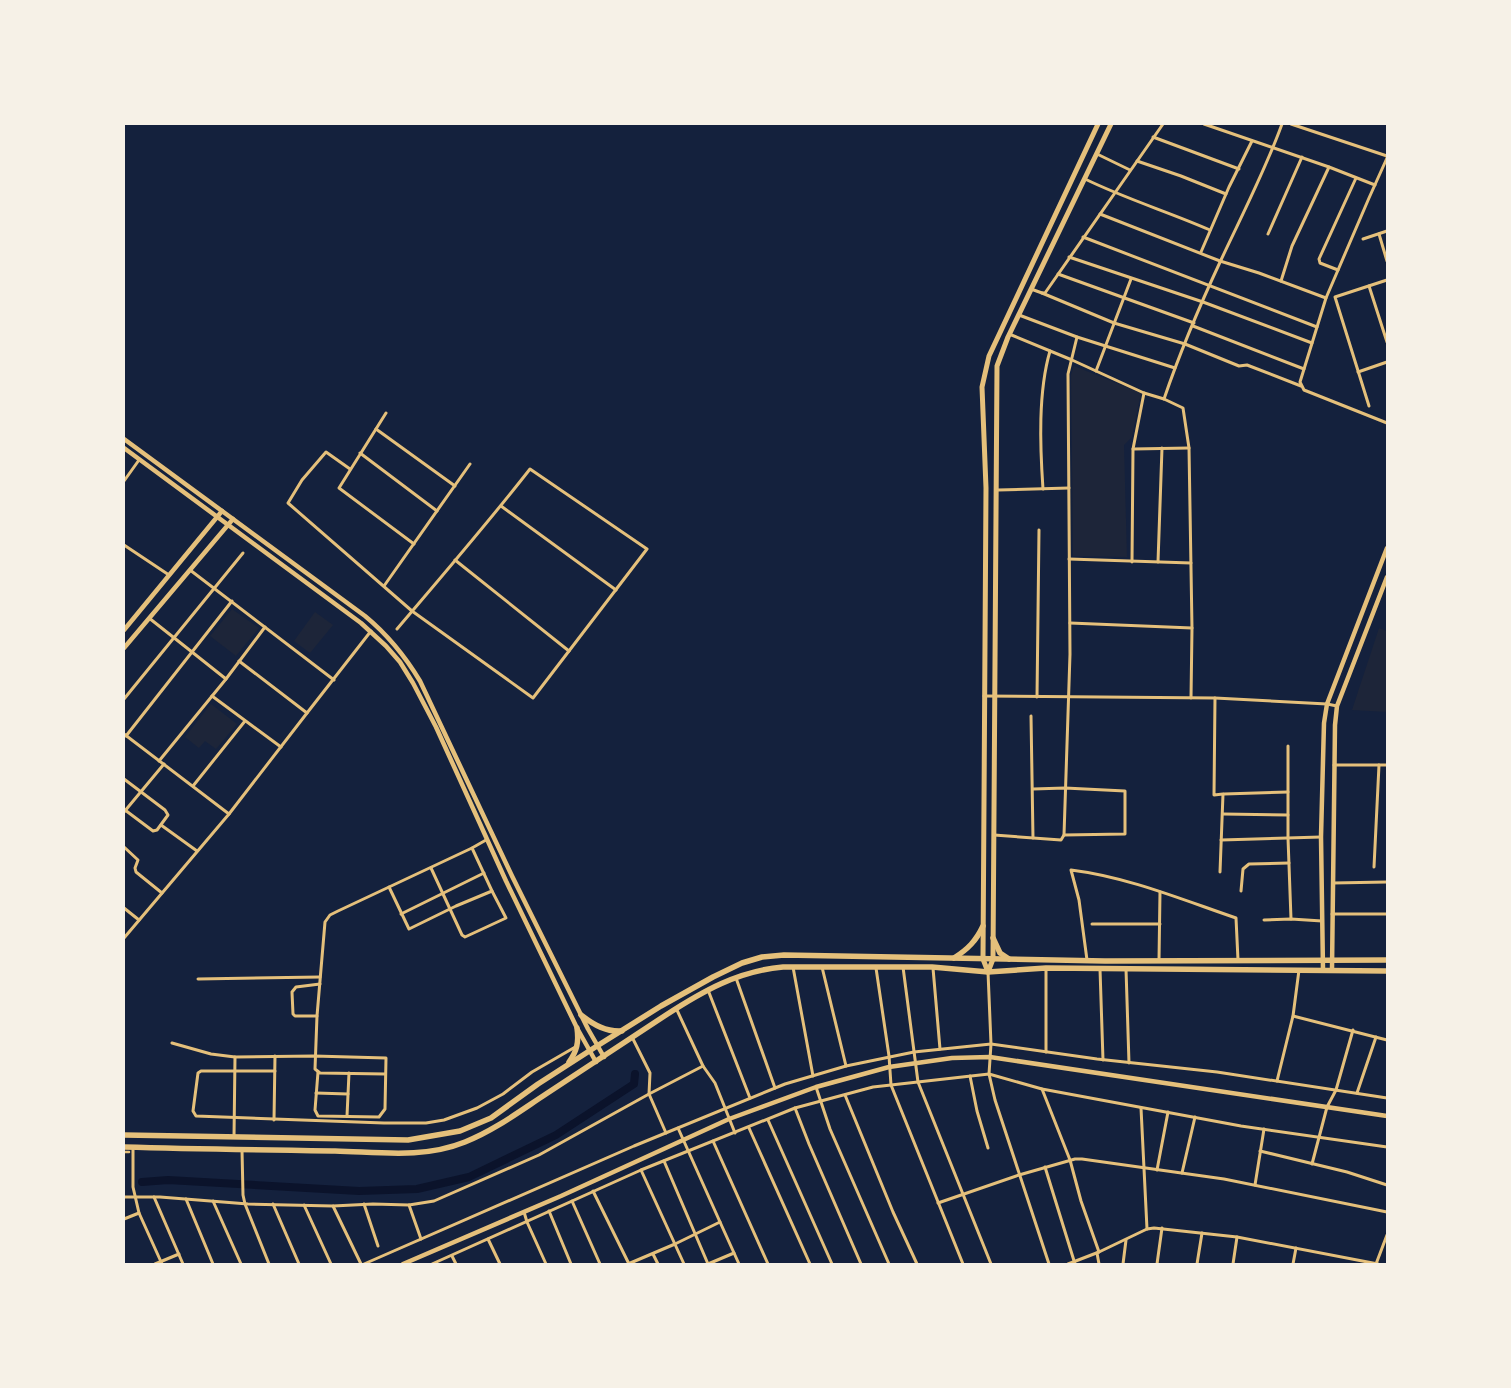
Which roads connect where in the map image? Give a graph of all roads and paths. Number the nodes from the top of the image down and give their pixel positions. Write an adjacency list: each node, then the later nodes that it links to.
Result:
1 (1098, 124): 122 (main road)
2 (1111, 124): 10 (main road)
3 (1163, 124): 7 (street)
4 (1204, 124): 8 (street)
5 (1282, 124): 9 (street)
6 (1291, 124): 12 (street)
7 (1153, 138): 13 (street); 15 (street)
8 (1252, 141): 9 (street); 15 (street)
9 (1273, 149): 11 (street); 31 (street)
10 (1097, 154): 16 (street); 18 (main road)
11 (1302, 157): 14 (street); 25 (street)
12 (1387, 157): 19 (street)
13 (1137, 161): 16 (street); 21 (street)
14 (1329, 167): 17 (street); 37 (street)
15 (1239, 169): 21 (street)
16 (1130, 170): 20 (street)
17 (1356, 178): 19 (street); 33 (street)
18 (1084, 179): 20 (street); 40 (main road)
19 (1375, 185): 33 (street)
20 (1115, 194): 22 (street); 23 (street)
21 (1226, 194): 23 (street)
22 (1100, 214): 27 (street); 29 (street)
23 (1210, 230): 29 (street)
24 (1387, 231): 26 (street)
25 (1268, 234)
26 (1379, 234): 28 (street); 32 (street)
27 (1083, 237): 30 (street); 38 (street)
28 (1363, 239)
29 (1201, 252): 31 (street)
30 (1069, 257): 34 (street); 35 (street)
31 (1220, 261): 37 (street); 38 (street)
32 (1387, 261)
33 (1338, 270): 43 (street)
34 (1058, 274): 41 (street); 42 (street)
35 (1131, 279): 42 (street); 44 (street)
36 (1387, 280): 39 (street)
37 (1280, 281): 43 (street)
38 (1210, 285): 44 (street); 48 (street)
39 (1368, 286): 51 (street); 61 (street)
40 (1031, 289): 41 (street); 45 (main road)
41 (1042, 294): 46 (street)
42 (1124, 297): 46 (street); 47 (street)
43 (1326, 298): 48 (street)
44 (1203, 302): 47 (street); 52 (street)
45 (1019, 314): 49 (main road); 50 (street)
46 (1114, 323): 53 (street); 54 (street)
47 (1193, 325): 53 (street); 59 (street)
48 (1317, 326): 52 (street)
49 (1009, 334): 55 (street); 82 (main road)
50 (1077, 337): 54 (street); 56 (street)
51 (1387, 342)
52 (1312, 343): 59 (street)
53 (1185, 344): 58 (street); 62 (street)
54 (1106, 346): 58 (street); 60 (street)
55 (1050, 351): 56 (street); 80 (street)
56 (1072, 360): 60 (street); 81 (street)
57 (1387, 362): 61 (street)
58 (1175, 368): 64 (street)
59 (1304, 369): 62 (street)
60 (1096, 371): 63 (street)
61 (1358, 372): 65 (street)
62 (1301, 387): 67 (street)
63 (1144, 393): 64 (street); 73 (street)
64 (1164, 398): 72 (street)
65 (1370, 406)
66 (386, 413): 68 (street)
67 (1387, 423)
68 (376, 429): 74 (street); 79 (street)
69 (124, 439): 84 (street)
70 (124, 448): 75 (street)
71 (1162, 448): 72 (street); 73 (street); 97 (street)
72 (1189, 448): 98 (street)
73 (1133, 449): 96 (street)
74 (360, 453): 77 (street); 85 (street)
75 (139, 460): 78 (street); 86 (street)
76 (470, 464): 79 (street)
77 (350, 469): 90 (street); 102 (street)
78 (124, 481)
79 (455, 486): 85 (street)
80 (1042, 488): 81 (street); 82 (street)
81 (1069, 488): 94 (street)
82 (998, 490): 123 (main road)
83 (501, 506): 95 (street); 104 (street); 104 (street)
84 (222, 511): 86 (street); 87 (street)
85 (437, 511): 90 (street)
86 (217, 517): 88 (street); 100 (street)
87 (233, 519): 88 (street); 220 (street)
88 (228, 524): 99 (street); 113 (street)
89 (1039, 530): 124 (street)
90 (414, 544): 102 (street)
91 (124, 545): 100 (street)
92 (1387, 548): 129 (street)
93 (243, 553): 103 (street)
94 (1069, 559): 96 (street); 108 (street)
95 (455, 560): 106 (street); 116 (street)
96 (1132, 562): 97 (street)
97 (1158, 562): 98 (street)
98 (1191, 564): 110 (street)
99 (190, 570): 103 (street); 107 (street)
100 (169, 575): 112 (street)
101 (1387, 579): 130 (street)
102 (384, 586): 106 (street)
103 (214, 588): 105 (street); 114 (street)
104 (616, 590): 116 (street)
105 (232, 601): 109 (street); 117 (street)
106 (412, 611): 111 (street); 116 (street)
107 (149, 618): 114 (street); 115 (street)
108 (1070, 623): 110 (street); 125 (street)
109 (265, 627): 118 (street); 120 (street)
110 (1192, 628): 126 (street)
111 (397, 629)
112 (124, 630)
113 (371, 631): 120 (street); 159 (street)
114 (174, 638): 117 (street); 128 (street)
115 (124, 648)
116 (569, 651)
117 (192, 652): 119 (street); 134 (street)
118 (240, 661): 119 (street); 131 (street)
119 (226, 679): 121 (street)
120 (334, 680): 131 (street)
121 (212, 696): 133 (street); 137 (street)
122 (984, 696): 123 (street); 188 (main road)
123 (995, 696): 124 (street); 154 (main road)
124 (1037, 696): 125 (street)
125 (1068, 698): 126 (street); 144 (street)
126 (1191, 698): 127 (street)
127 (1215, 698): 129 (street); 148 (street)
128 (124, 699)
129 (1327, 704): 130 (street); 156 (street)
130 (1337, 706): 139 (street)
131 (307, 712): 136 (street)
132 (1031, 716): 145 (street)
133 (245, 721): 136 (street); 143 (street)
134 (125, 735): 137 (street)
135 (1288, 746): 147 (street)
136 (281, 747): 150 (street)
137 (159, 761): 138 (street)
138 (164, 764): 143 (street); 146 (street)
139 (1334, 765): 140 (street); 170 (street)
140 (1379, 765): 141 (street); 165 (street)
141 (1387, 765)
142 (124, 779): 146 (street)
143 (192, 786): 150 (street)
144 (1065, 788): 145 (street); 155 (street); 155 (street)
145 (1033, 789): 157 (street)
146 (140, 792): 149 (street); 153 (street)
147 (1288, 792): 148 (street); 152 (street)
148 (1224, 794): 151 (street)
149 (124, 811): 153 (street)
150 (229, 814): 163 (street)
151 (1223, 814): 152 (street); 160 (street)
152 (1288, 815): 158 (street)
153 (161, 825): 163 (street)
154 (994, 835): 157 (street); 190 (main road)
155 (1064, 835): 157 (street)
156 (1321, 837): 158 (street); 185 (street)
157 (1033, 838)
158 (1288, 838): 160 (street); 164 (street)
159 (486, 840): 162 (street); 223 (street)
160 (1221, 840): 167 (street)
161 (124, 848): 175 (street)
162 (472, 848): 166 (street); 168 (street)
163 (197, 851): 175 (street)
164 (1289, 863): 172 (street); 182 (street)
165 (1374, 867)
166 (430, 868): 171 (street); 176 (street)
167 (1220, 872)
168 (484, 873): 173 (street); 176 (street)
169 (1387, 882): 170 (street)
170 (1332, 883): 180 (street)
171 (389, 887): 179 (street); 214 (street)
172 (1241, 890)
173 (492, 891): 178 (street); 178 (street)
174 (1160, 892): 187 (street); 195 (street); 197 (street)
175 (162, 893): 183 (street)
176 (442, 894): 178 (street); 179 (street)
177 (124, 908): 183 (street)
178 (450, 909): 179 (street)
179 (401, 914)
180 (1332, 914): 181 (street); 200 (street)
181 (1387, 914)
182 (1291, 919): 184 (street); 185 (street)
183 (139, 920): 189 (street)
184 (1264, 920)
185 (1322, 920): 198 (street)
186 (1092, 924): 187 (street)
187 (1160, 924): 196 (street)
188 (983, 926): 191 (main road); 192 (main road)
189 (124, 938)
190 (993, 938): 193 (main road); 194 (main road)
191 (954, 958): 192 (main road); 225 (main road)
192 (983, 959): 193 (main road); 213 (main road)
193 (993, 960): 194 (main road); 213 (main road)
194 (1009, 960): 195 (main road)
195 (1087, 960): 196 (main road)
196 (1159, 960): 197 (main road)
197 (1238, 960): 198 (main road)
198 (1322, 960): 200 (main road); 210 (street)
199 (1387, 960): 200 (main road)
200 (1332, 961): 211 (street)
201 (876, 966): 203 (main road); 204 (main road); 239 (street)
202 (793, 967): 203 (main road); 215 (main road); 257 (street)
203 (822, 967): 249 (street)
204 (902, 967): 205 (main road); 235 (street)
205 (932, 967): 213 (main road); 233 (street)
206 (1046, 968): 207 (main road); 213 (main road); 236 (street)
207 (1100, 969): 208 (main road); 243 (street)
208 (1126, 969): 209 (main road); 246 (street)
209 (1298, 970): 210 (main road); 222 (street)
210 (1323, 970): 211 (main road)
211 (1332, 970): 212 (main road)
212 (1387, 971)
213 (988, 972): 230 (street)
214 (320, 977): 216 (street); 217 (street)
215 (736, 977): 218 (main road); 263 (street)
216 (198, 979)
217 (320, 984): 221 (street); 221 (street)
218 (708, 990): 219 (main road); 271 (street)
219 (676, 1008): 226 (main road); 248 (street)
220 (581, 1015): 225 (main road); 232 (street)
221 (317, 1016): 238 (street)
222 (1293, 1016): 224 (street); 259 (street)
223 (577, 1028): 231 (main road); 234 (street)
224 (1353, 1030): 227 (street); 265 (street)
225 (622, 1031): 232 (main road)
226 (632, 1037): 241 (main road); 269 (street)
227 (1376, 1037): 228 (street); 267 (street)
228 (1387, 1040)
229 (172, 1043): 240 (street)
230 (991, 1044): 233 (street); 236 (street); 242 (street)
231 (577, 1046): 247 (main road); 284 (street)
232 (597, 1046): 234 (main road); 241 (street)
233 (940, 1049): 235 (street)
234 (589, 1052): 244 (street); 247 (main road)
235 (914, 1052): 239 (street); 245 (street)
236 (1046, 1052): 243 (street)
237 (275, 1056): 238 (street); 240 (street); 252 (street)
238 (314, 1056): 253 (street); 255 (street)
239 (889, 1056): 249 (street); 250 (street)
240 (235, 1057): 251 (street)
241 (604, 1057): 244 (main road)
242 (990, 1058): 245 (street); 256 (street); 274 (street)
243 (1103, 1060): 246 (street)
244 (596, 1062): 300 (main road)
245 (914, 1063): 250 (street); 260 (street)
246 (1129, 1063): 259 (street)
247 (566, 1066): 293 (main road)
248 (703, 1066): 269 (street); 275 (street)
249 (846, 1066): 257 (street)
250 (889, 1067): 261 (street); 262 (street)
251 (235, 1070): 252 (street); 282 (street); 282 (street)
252 (275, 1071): 284 (street)
253 (318, 1072): 254 (street); 266 (street)
254 (350, 1073): 255 (street); 268 (street)
255 (385, 1074): 279 (street)
256 (989, 1074): 258 (street); 264 (street); 312 (street)
257 (813, 1076): 263 (street)
258 (970, 1076): 260 (street); 298 (street)
259 (1277, 1081): 265 (street)
260 (918, 1082): 261 (street); 316 (street)
261 (891, 1085): 270 (street); 323 (street)
262 (816, 1087): 273 (street); 283 (street)
263 (774, 1088): 271 (street)
264 (1042, 1089): 277 (street); 304 (street)
265 (1336, 1090): 267 (street); 274 (street)
266 (316, 1093): 268 (street); 279 (street)
267 (1357, 1093): 272 (street)
268 (348, 1094): 279 (street)
269 (649, 1094): 289 (street); 328 (street)
270 (845, 1095): 273 (street); 380 (street)
271 (750, 1098): 275 (street)
272 (1387, 1098)
273 (820, 1102): 276 (street); 379 (street)
274 (1327, 1107): 280 (street); 292 (street)
275 (725, 1108): 283 (street); 286 (street)
276 (796, 1108): 285 (street); 378 (street)
277 (1141, 1108): 278 (street); 308 (street)
278 (1168, 1112): 281 (street); 310 (street)
279 (347, 1116)
280 (1387, 1116)
281 (1194, 1117): 288 (street); 311 (street)
282 (235, 1118): 284 (street); 293 (street)
283 (729, 1119): 290 (street); 294 (street)
284 (274, 1120)
285 (768, 1120): 287 (street); 377 (street)
286 (678, 1128): 289 (street); 294 (street)
287 (749, 1128): 290 (street); 376 (street)
288 (1264, 1129): 292 (street); 302 (street)
289 (666, 1133): 343 (street)
290 (735, 1133): 295 (street)
291 (124, 1135): 293 (main road)
292 (1318, 1136): 297 (street); 306 (street)
293 (234, 1137)
294 (683, 1141): 301 (street); 330 (street)
295 (713, 1141): 301 (street); 375 (street)
296 (124, 1147): 299 (main road)
297 (1387, 1147)
298 (988, 1148)
299 (131, 1150): 300 (main road); 303 (street); 318 (street)
300 (242, 1150): 324 (street)
301 (688, 1151): 305 (street); 336 (street)
302 (1260, 1151): 306 (street); 313 (street)
303 (124, 1152)
304 (1070, 1160): 307 (street); 308 (street); 350 (street)
305 (664, 1161): 309 (street); 341 (street)
306 (1312, 1164): 314 (street)
307 (1045, 1168): 312 (street); 355 (street)
308 (1144, 1168): 310 (street); 338 (street)
309 (641, 1170): 315 (street); 346 (street)
310 (1157, 1170): 311 (street)
311 (1182, 1173): 313 (street)
312 (1019, 1175): 316 (street); 383 (street)
313 (1255, 1185): 332 (street)
314 (1387, 1185)
315 (593, 1191): 322 (street); 371 (street)
316 (963, 1193): 323 (street); 382 (street)
317 (124, 1196): 318 (street)
318 (134, 1197): 319 (street); 333 (street)
319 (154, 1197): 320 (street); 351 (street)
320 (186, 1199): 321 (street); 358 (street)
321 (214, 1201): 324 (street); 359 (street)
322 (572, 1201): 331 (street); 370 (street)
323 (938, 1202): 381 (street)
324 (245, 1204): 325 (street); 360 (street)
325 (273, 1204): 327 (street); 361 (street)
326 (364, 1204): 328 (street); 329 (street); 347 (street)
327 (304, 1205): 329 (street); 362 (street)
328 (409, 1205): 343 (street)
329 (333, 1206): 363 (street)
330 (524, 1212): 335 (street); 364 (street)
331 (549, 1212): 335 (street); 369 (street)
332 (1387, 1212)
333 (138, 1213): 334 (street); 354 (street)
334 (124, 1219)
335 (527, 1222): 344 (street); 368 (street)
336 (720, 1222): 341 (street); 349 (street)
337 (1162, 1228): 338 (street); 339 (street); 387 (street)
338 (1147, 1230): 345 (street)
339 (1202, 1233): 342 (street); 388 (street)
340 (1387, 1234): 391 (street)
341 (695, 1235): 346 (street); 349 (street)
342 (1236, 1237): 348 (street); 389 (street)
343 (421, 1239): 363 (street)
344 (488, 1239): 353 (street); 367 (street)
345 (1126, 1240): 350 (street); 386 (street)
346 (675, 1244): 352 (street); 373 (street)
347 (378, 1246)
348 (1296, 1248): 390 (street); 391 (street)
349 (734, 1253): 374 (street)
350 (1098, 1253): 355 (street); 385 (street)
351 (179, 1254): 354 (street); 357 (street)
352 (653, 1254): 371 (street); 372 (street)
353 (452, 1255): 365 (street); 366 (street)
354 (162, 1263): 356 (street)
355 (1074, 1263): 384 (street)
356 (155, 1264)
357 (183, 1264)
358 (213, 1264)
359 (241, 1264)
360 (269, 1264)
361 (299, 1264)
362 (330, 1264)
363 (362, 1264)
364 (403, 1264)
365 (432, 1264)
366 (456, 1264)
367 (500, 1264)
368 (546, 1264)
369 (571, 1264)
370 (600, 1264)
371 (628, 1264)
372 (658, 1264)
373 (684, 1264)
374 (739, 1264)
375 (768, 1264)
376 (810, 1264)
377 (832, 1264)
378 (861, 1264)
379 (890, 1264)
380 (917, 1264)
381 (963, 1264)
382 (991, 1264)
383 (1049, 1264)
384 (1068, 1264)
385 (1099, 1264)
386 (1123, 1264)
387 (1157, 1264)
388 (1197, 1264)
389 (1233, 1264)
390 (1293, 1264)
391 (1377, 1264)

